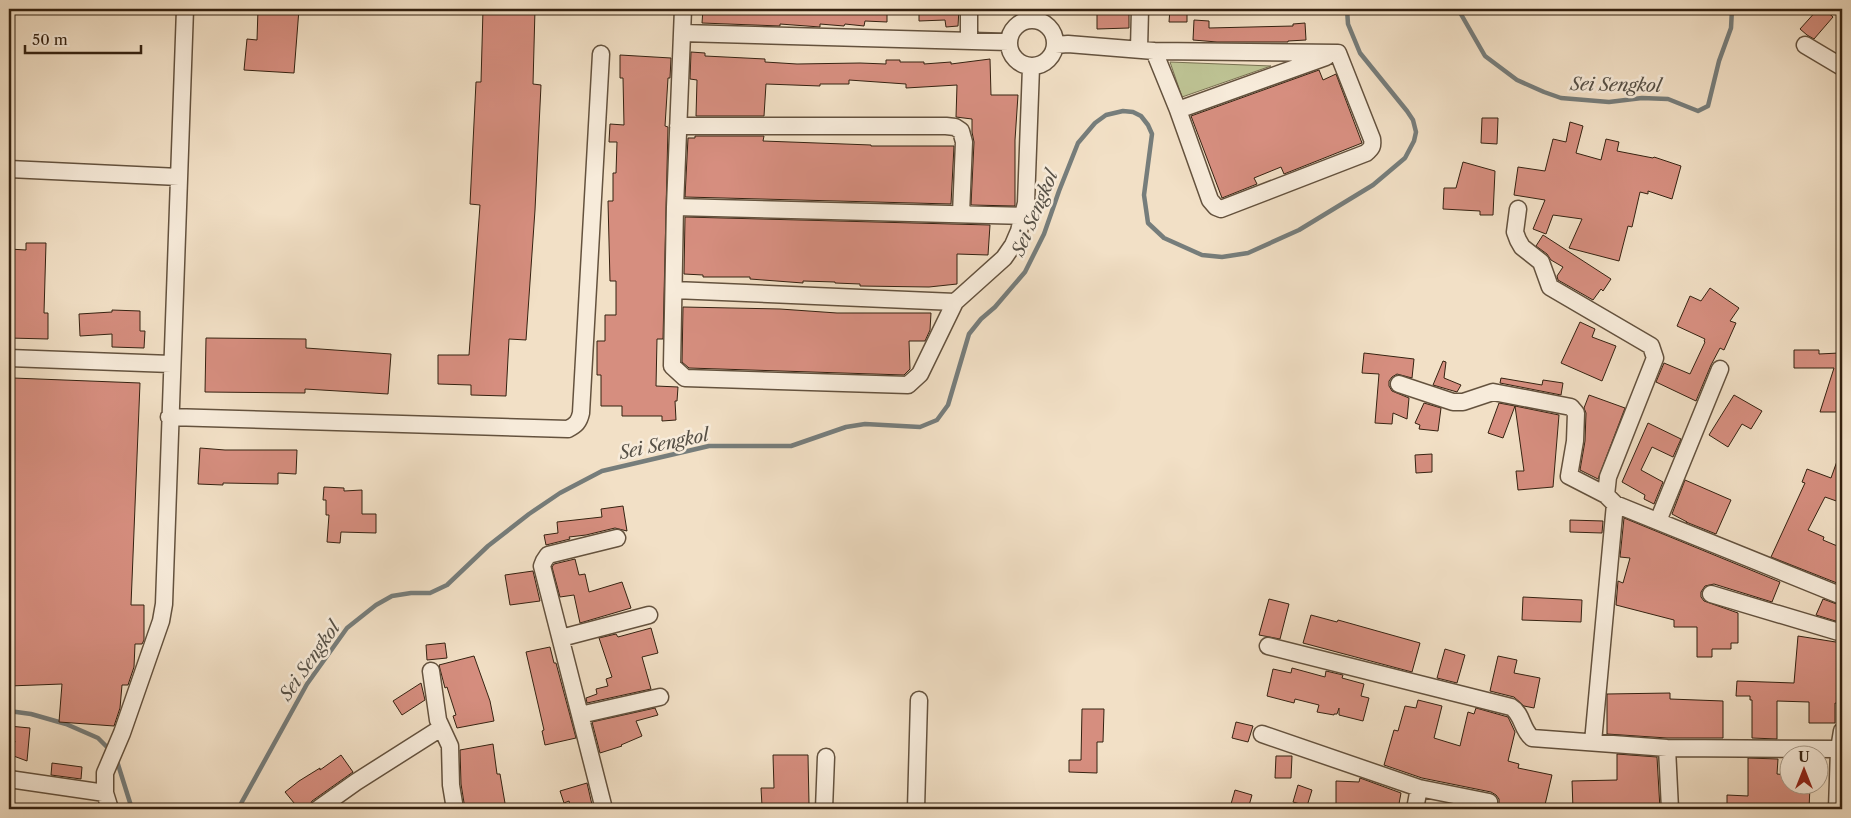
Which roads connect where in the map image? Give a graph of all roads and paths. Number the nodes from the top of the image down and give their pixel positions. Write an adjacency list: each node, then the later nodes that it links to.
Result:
1 (185, 9): 19 (street)
2 (683, 9): 6 (street)
3 (969, 9): 7 (street)
4 (1140, 9): 11 (street)
5 (1034, 14): 8 (street); 9 (street)
6 (682, 33): 7 (street); 17 (street)
7 (969, 40): 8 (street)
8 (1009, 42): 14 (street)
9 (1055, 45): 11 (street); 14 (street)
10 (1805, 45): 15 (street)
11 (1147, 50): 12 (street); 16 (street)
12 (1338, 53): 16 (street); 16 (street)
13 (601, 54): 30 (street)
14 (1031, 67): 23 (street)
15 (1842, 67)
16 (1178, 110)
17 (678, 126): 20 (street); 22 (street)
18 (9, 169): 19 (street)
19 (179, 177): 27 (street)
20 (675, 207): 22 (street); 24 (street)
21 (1518, 209): 31 (street)
22 (962, 214): 23 (street)
23 (1023, 216): 25 (street)
24 (674, 290): 25 (street); 25 (street)
25 (955, 302)
26 (9, 358): 27 (street)
27 (171, 364): 30 (street)
28 (1720, 369): 32 (street)
29 (1399, 384): 31 (street)
30 (169, 417): 53 (street)
31 (1611, 500): 32 (street); 47 (street)
32 (1658, 521): 35 (street)
33 (617, 538): 38 (street)
34 (1711, 594): 37 (street)
35 (1842, 596)
36 (649, 615): 38 (street)
37 (1842, 633)
38 (560, 638): 43 (street)
39 (1268, 646): 47 (street)
40 (431, 671): 44 (street)
41 (660, 696): 43 (street)
42 (918, 700): 60 (street)
43 (580, 715): 58 (street)
44 (441, 728): 56 (street); 57 (street)
45 (1842, 731): 49 (street)
46 (1262, 734): 52 (street)
47 (1593, 742): 48 (street)
48 (1667, 748): 49 (street); 62 (street)
49 (1839, 749): 63 (street)
50 (826, 757): 59 (street)
51 (9, 779): 53 (street)
52 (1419, 788): 54 (street); 61 (street)
53 (105, 793): 55 (street)
54 (1489, 802)
55 (110, 809)
56 (318, 809)
57 (455, 809)
58 (604, 809)
59 (824, 809)
60 (916, 809)
61 (1415, 809)
62 (1670, 809)
63 (1837, 809)

